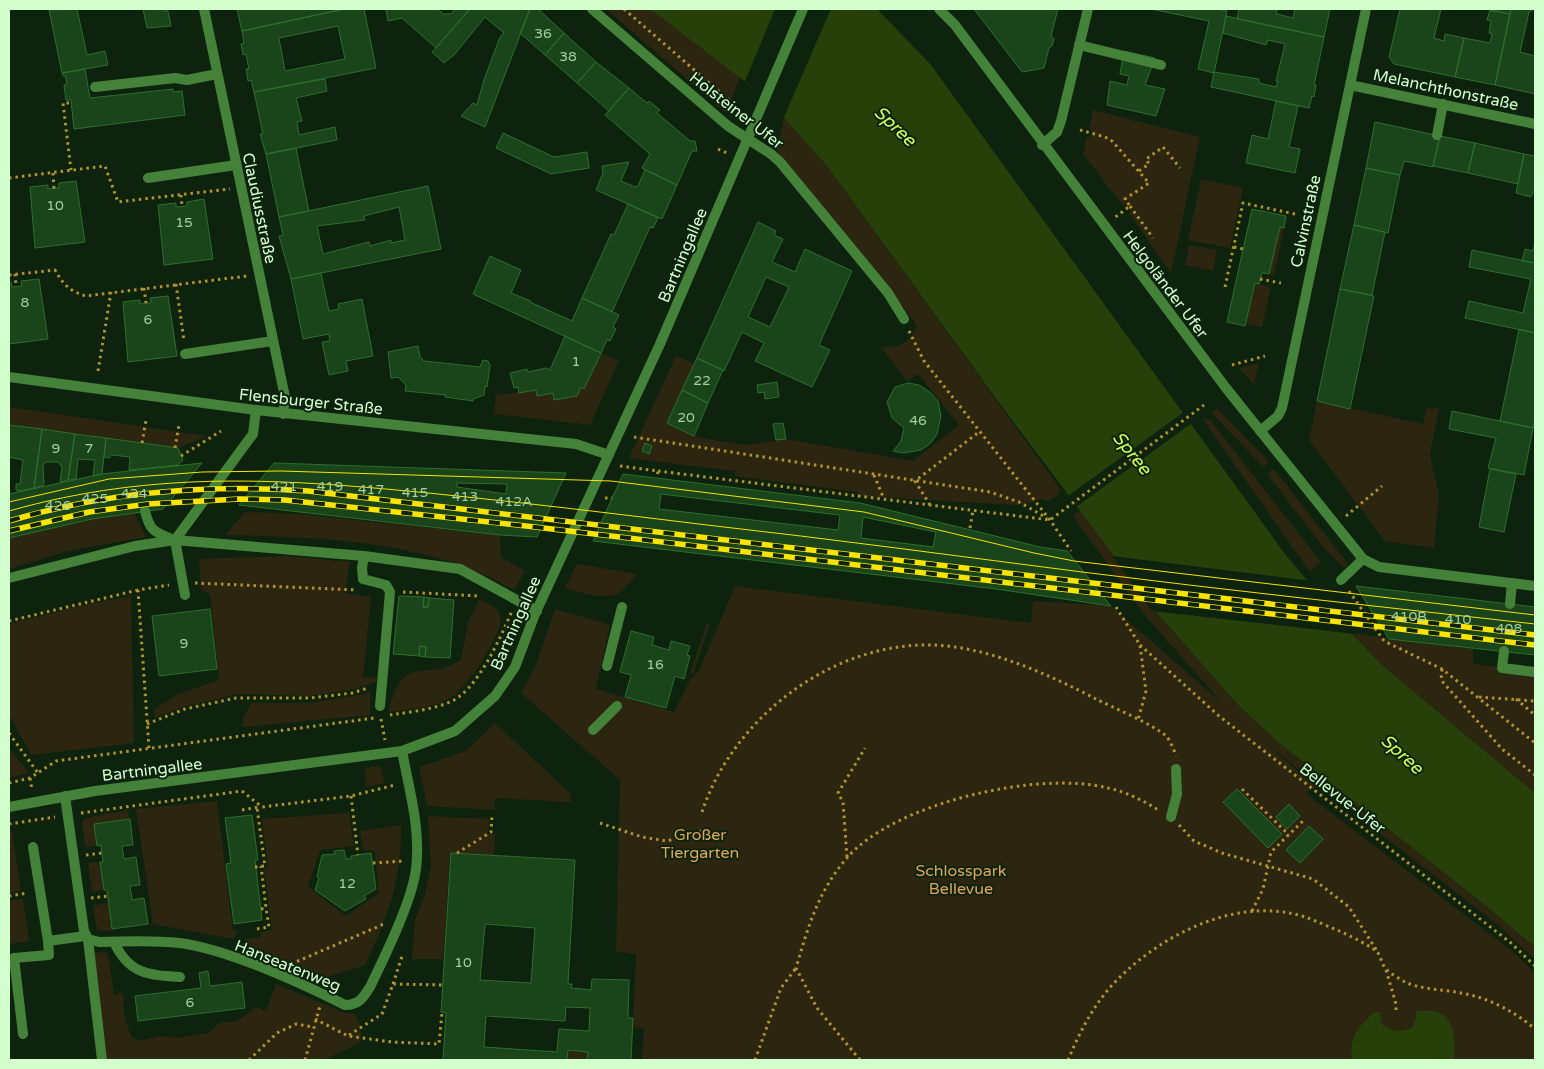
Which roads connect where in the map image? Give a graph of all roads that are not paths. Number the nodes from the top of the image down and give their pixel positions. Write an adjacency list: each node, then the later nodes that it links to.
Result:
1 (204, 9): 9 (street, Claudiusstraße)
2 (592, 9): 15 (street, Holsteiner Ufer)
3 (803, 9): 15 (street, Bartningallee)
4 (938, 9): 16 (street, Helgoländer Ufer)
5 (1088, 9): 7 (street)
6 (1366, 9): 10 (street, Calvinstraße)
7 (1079, 45): 8 (street); 16 (street)
8 (1161, 65)
9 (217, 74): 11 (street); 17 (street, Claudiusstraße)
10 (1350, 85): 12 (street, Melanchthonstraße); 25 (street, Calvinstraße)
11 (95, 87)
12 (1443, 104): 13 (street, Melanchthonstraße); 14 (street)
13 (1535, 124)
14 (1437, 135)
15 (749, 138): 19 (street, Holsteiner Ufer); 26 (street, Bartningallee)
16 (1042, 145): 25 (street, Helgoländer Ufer)
17 (236, 165): 18 (street); 20 (street, Claudiusstraße)
18 (148, 178)
19 (904, 319)
20 (273, 341): 21 (street); 24 (street, Claudiusstraße)
21 (185, 354)
22 (9, 377): 23 (street, Flensburger Straße)
23 (256, 410): 24 (street, Flensburger Straße); 28 (street)
24 (283, 414): 26 (street, Flensburger Straße)
25 (1260, 430): 30 (street, Helgoländer Ufer)
26 (609, 455): 38 (street, Bartningallee)
27 (145, 511): 28 (street)
28 (175, 540): 29 (street); 31 (street); 35 (street)
29 (364, 556): 38 (street); 42 (street)
30 (1363, 559): 32 (street); 33 (street, Helgoländer Ufer)
31 (9, 578)
32 (1341, 580)
33 (1512, 583): 34 (street, Helgoländer Ufer); 36 (street)
34 (1535, 586)
35 (186, 595)
36 (1510, 604)
37 (622, 607): 40 (street)
38 (537, 611): 45 (street, Bartningallee)
39 (1504, 651): 41 (street)
40 (606, 666)
41 (1535, 672)
42 (380, 706)
43 (617, 706): 44 (street)
44 (593, 730)
45 (402, 751): 47 (street, Bartningallee); 53 (street, Hanseatenweg)
46 (1176, 769): 49 (street)
47 (65, 796): 48 (street, Bartningallee); 51 (street)
48 (9, 807)
49 (1171, 817)
50 (34, 847): 52 (street)
51 (86, 938): 52 (street, Hanseatenweg); 53 (street, Hanseatenweg); 56 (street)
52 (48, 941): 55 (street)
53 (114, 942): 54 (street)
54 (180, 977)
55 (23, 1034)
56 (102, 1060)

